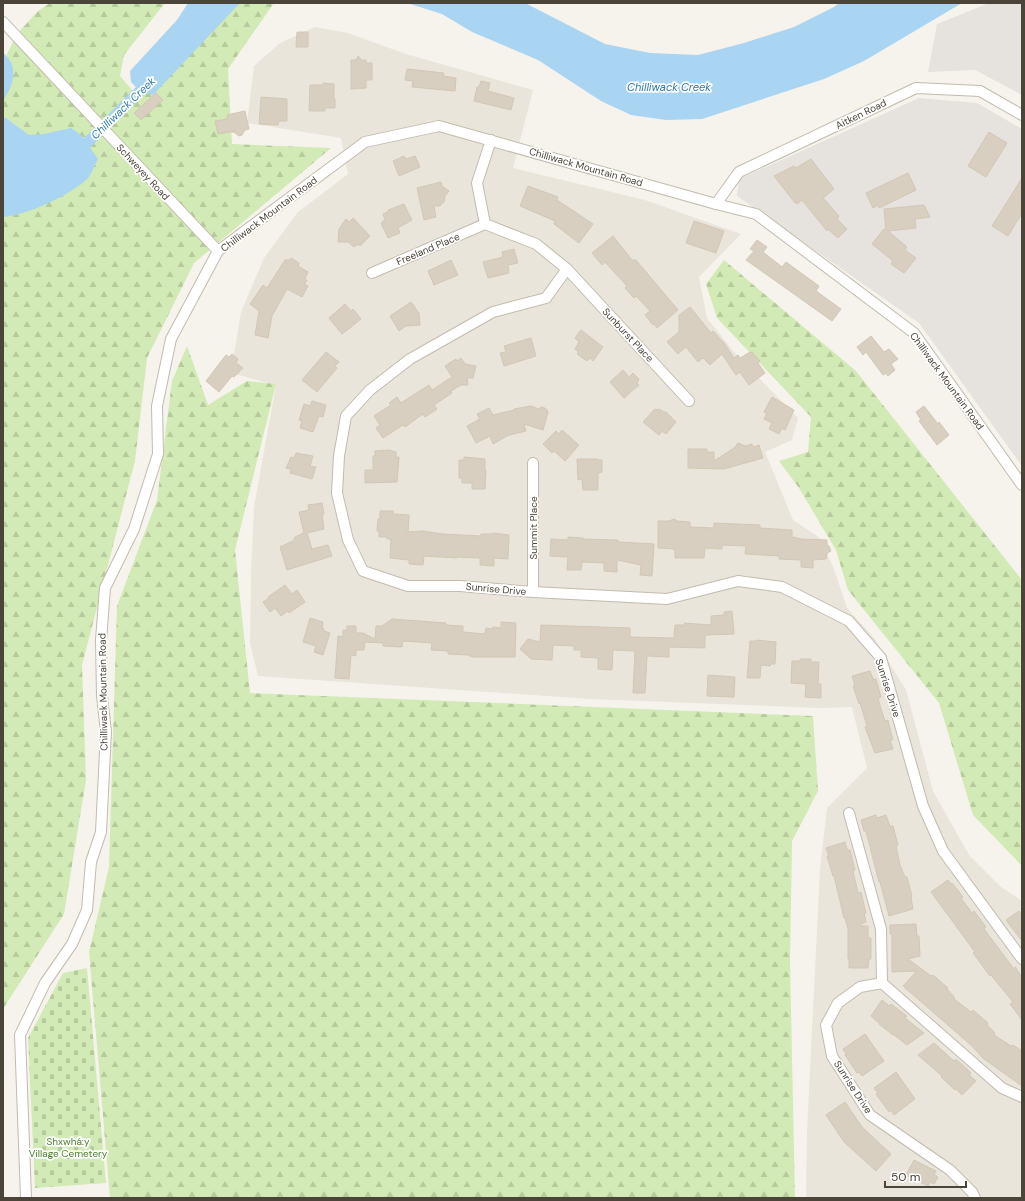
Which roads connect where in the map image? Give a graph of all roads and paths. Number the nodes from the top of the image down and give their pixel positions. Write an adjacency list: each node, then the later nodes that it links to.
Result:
1 (3, 22): 6 (street, Schweyey Road)
2 (1022, 116): 4 (street, Aitken Road)
3 (491, 140): 4 (street, Chilliwack Mountain Road); 5 (street); 6 (street, Chilliwack Mountain Road)
4 (716, 204): 11 (street, Chilliwack Mountain Road)
5 (485, 224): 7 (street); 8 (street, Freeland Place)
6 (218, 252): 17 (street, Chilliwack Mountain Road)
7 (567, 269): 9 (street, Sunburst Place); 12 (street, Sunrise Drive)
8 (372, 273)
9 (689, 401)
10 (533, 463): 12 (street, Summit Place)
11 (1022, 485)
12 (533, 592): 14 (street, Sunrise Drive)
13 (849, 813): 15 (street)
14 (1022, 958)
15 (882, 983): 16 (street); 18 (street, Sunrise Drive)
16 (1022, 1097)
17 (26, 1198)
18 (975, 1198)

